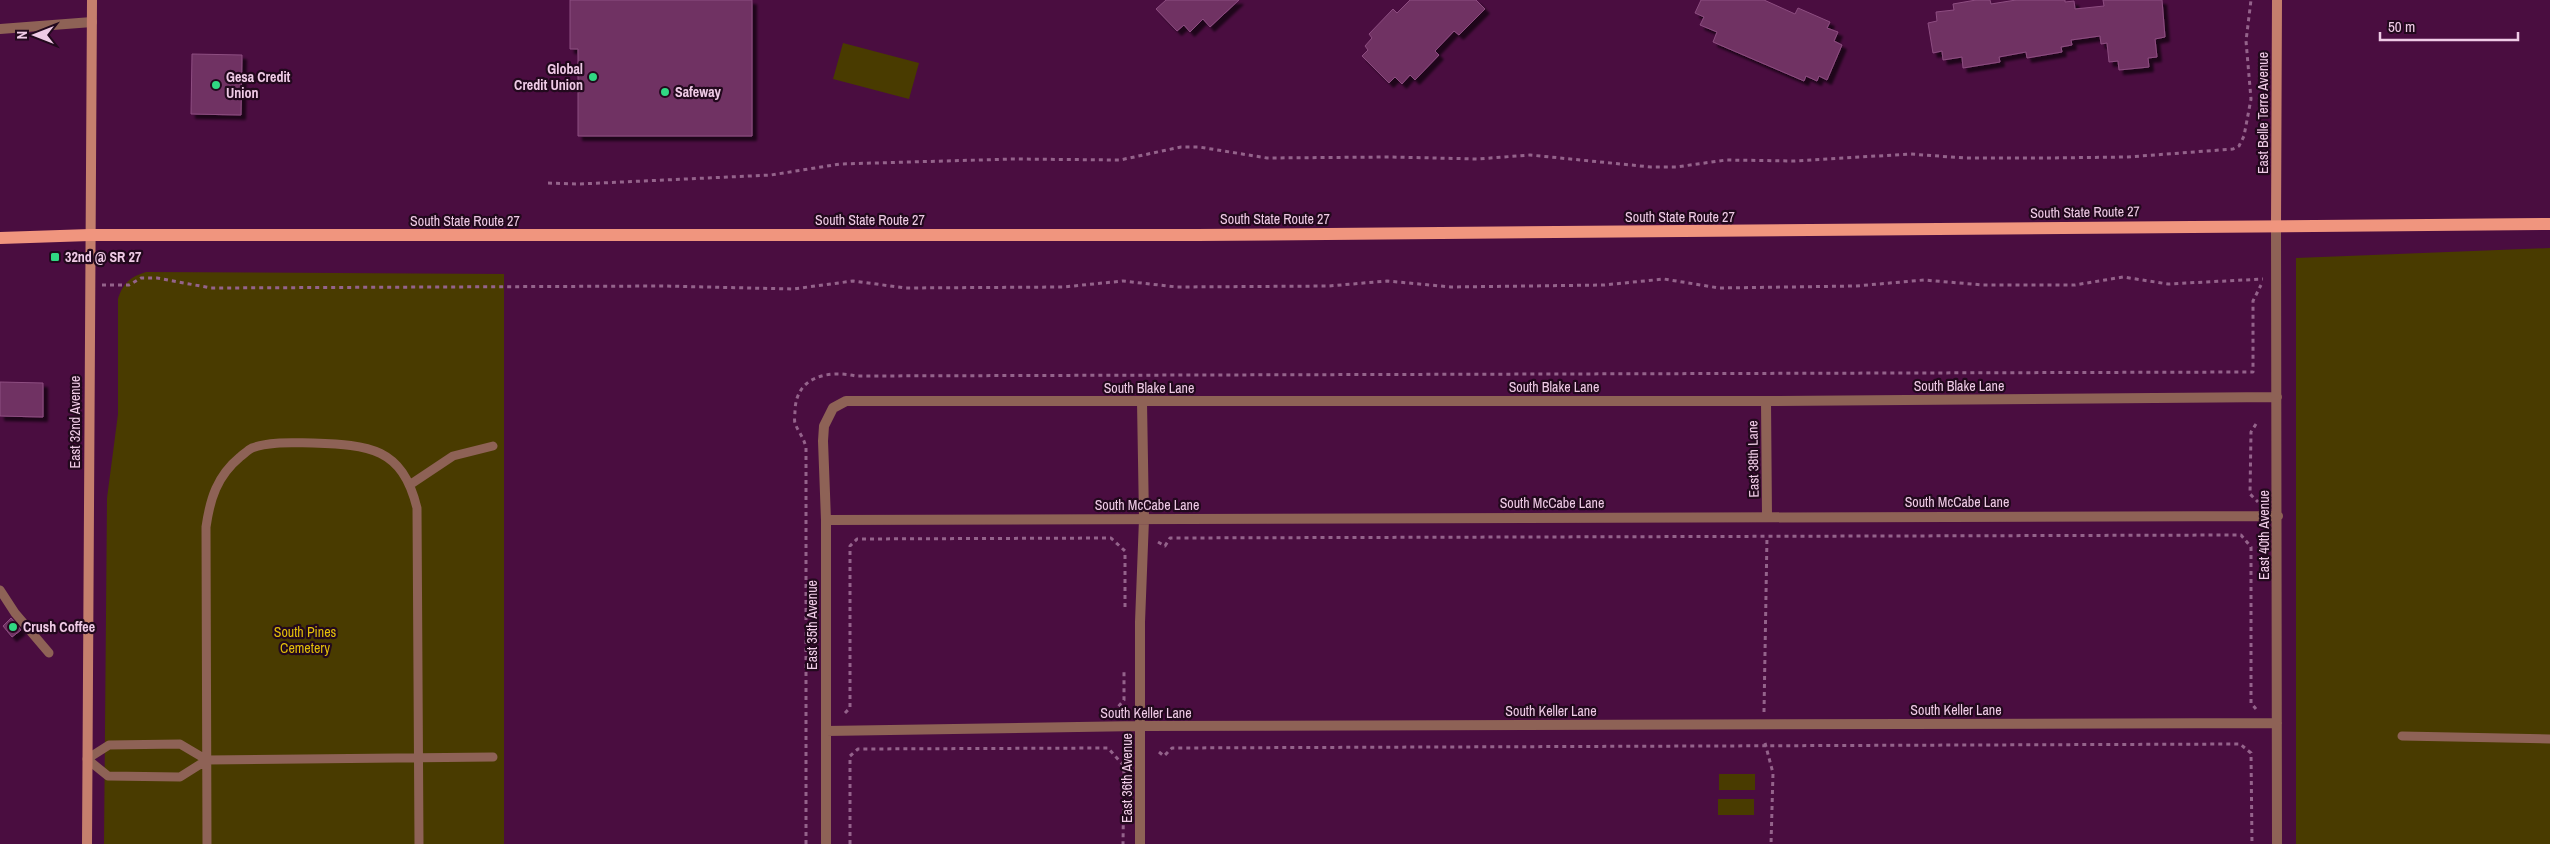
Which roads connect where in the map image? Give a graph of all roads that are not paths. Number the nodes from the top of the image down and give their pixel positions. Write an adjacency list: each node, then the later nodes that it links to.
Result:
1 (92, 0): 3 (main road, East 32nd Avenue)
2 (2277, 0): 6 (main road, East Belle Terre Avenue)
3 (92, 22): 4 (street); 7 (main road, East 32nd Avenue)
4 (0, 29)
5 (2550, 224): 6 (main road, South State Route 27)
6 (2276, 226): 7 (main road, South State Route 27); 9 (street, East 40th Avenue)
7 (90, 235): 8 (main road, South State Route 27); 28 (main road, East 32nd Avenue)
8 (0, 238)
9 (2277, 398): 10 (street, South Blake Lane); 16 (street, East 40th Avenue)
10 (1766, 401): 11 (street, South Blake Lane); 15 (street, East 38th Lane)
11 (1142, 402): 12 (street, South Blake Lane); 17 (street, East 36th Avenue)
12 (833, 408): 18 (street, East 35th Avenue)
13 (493, 446): 14 (lane)
14 (411, 484): 27 (lane); 29 (lane)
15 (1768, 516): 16 (street, South McCabe Lane); 17 (street, South McCabe Lane)
16 (2278, 516): 21 (street, East 40th Avenue)
17 (1144, 519): 18 (street, South McCabe Lane); 22 (street, East 36th Avenue)
18 (826, 520): 23 (street, East 35th Avenue)
19 (0, 590): 20 (lane)
20 (49, 653)
21 (2277, 723): 22 (street, South Keller Lane); 35 (street, East 40th Avenue)
22 (1140, 726): 23 (street, South Keller Lane); 34 (street, East 36th Avenue)
23 (826, 731): 33 (street, East 35th Avenue)
24 (2402, 736): 25 (lane)
25 (2550, 739)
26 (493, 757): 27 (lane)
27 (419, 758): 29 (lane); 32 (lane)
28 (87, 759): 29 (lane); 29 (lane); 30 (main road, East 32nd Avenue)
29 (208, 760): 31 (lane)
30 (87, 844)
31 (207, 844)
32 (419, 844)
33 (826, 844)
34 (1140, 844)
35 (2277, 844)

